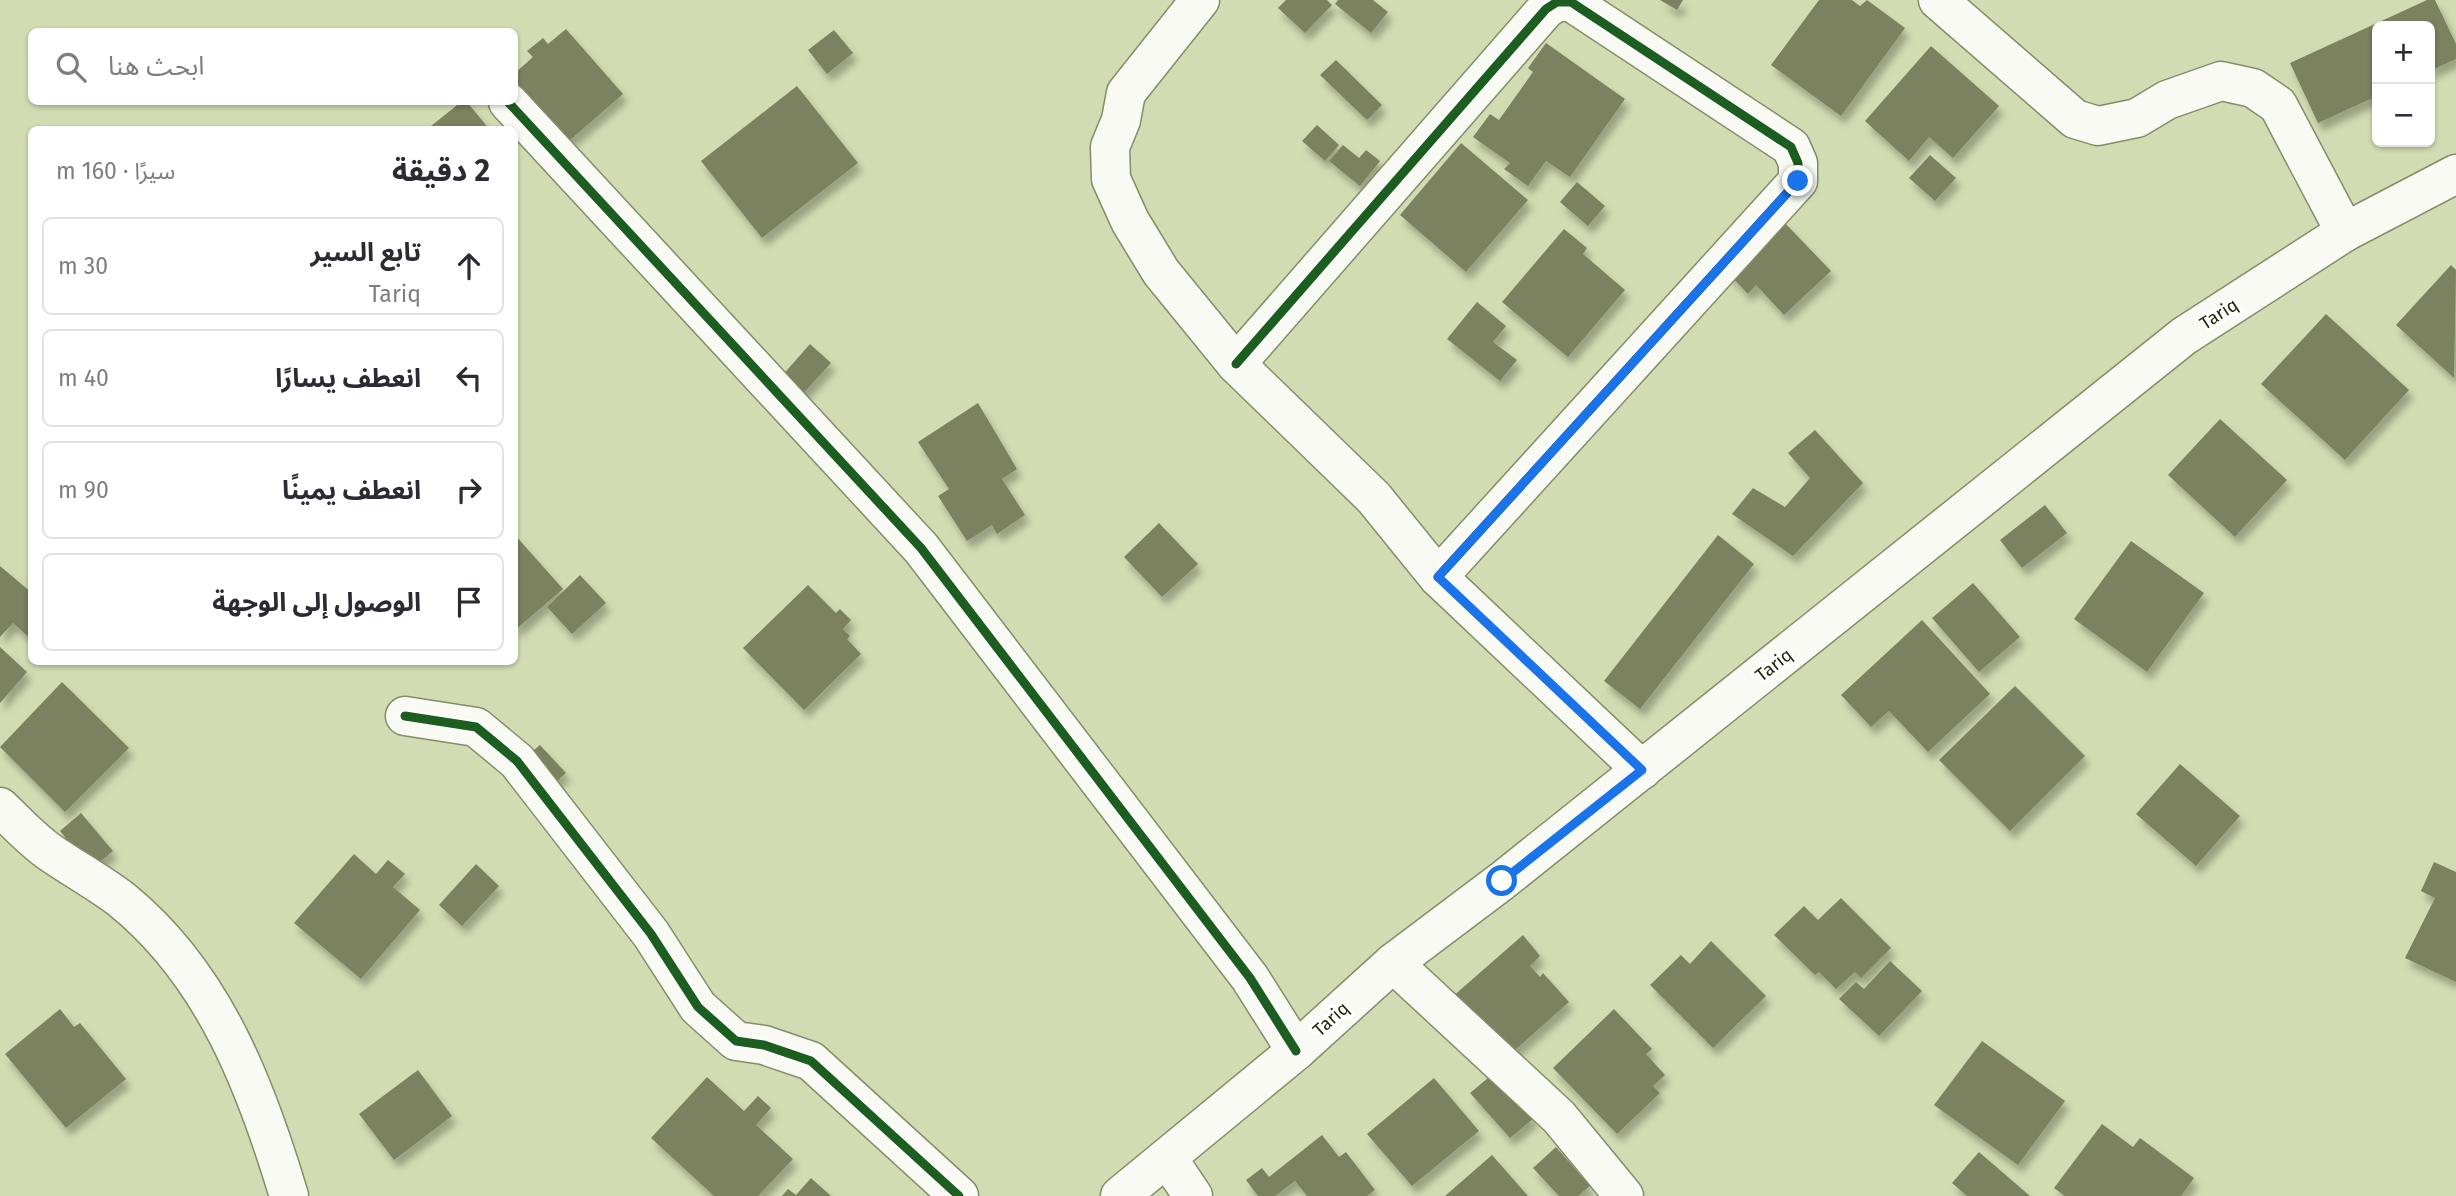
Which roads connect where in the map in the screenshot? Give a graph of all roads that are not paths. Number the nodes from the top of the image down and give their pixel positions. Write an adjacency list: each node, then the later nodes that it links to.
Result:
1 (1200, 0): 6 (street)
2 (1938, 0): 5 (street)
3 (511, 105): 12 (street)
4 (2456, 174): 5 (street, Tariq)
5 (2345, 232): 9 (street, Tariq)
6 (1236, 364): 7 (street); 7 (street)
7 (1438, 577): 9 (street)
8 (405, 716): 15 (street)
9 (1642, 770): 11 (street, Tariq)
10 (0, 807): 14 (street)
11 (1393, 963): 12 (street, Tariq); 18 (street)
12 (1296, 1051): 13 (street, Tariq)
13 (1168, 1158): 16 (street, Tariq); 17 (street)
14 (289, 1196)
15 (959, 1196)
16 (1120, 1196)
17 (1193, 1196)
18 (1624, 1196)

